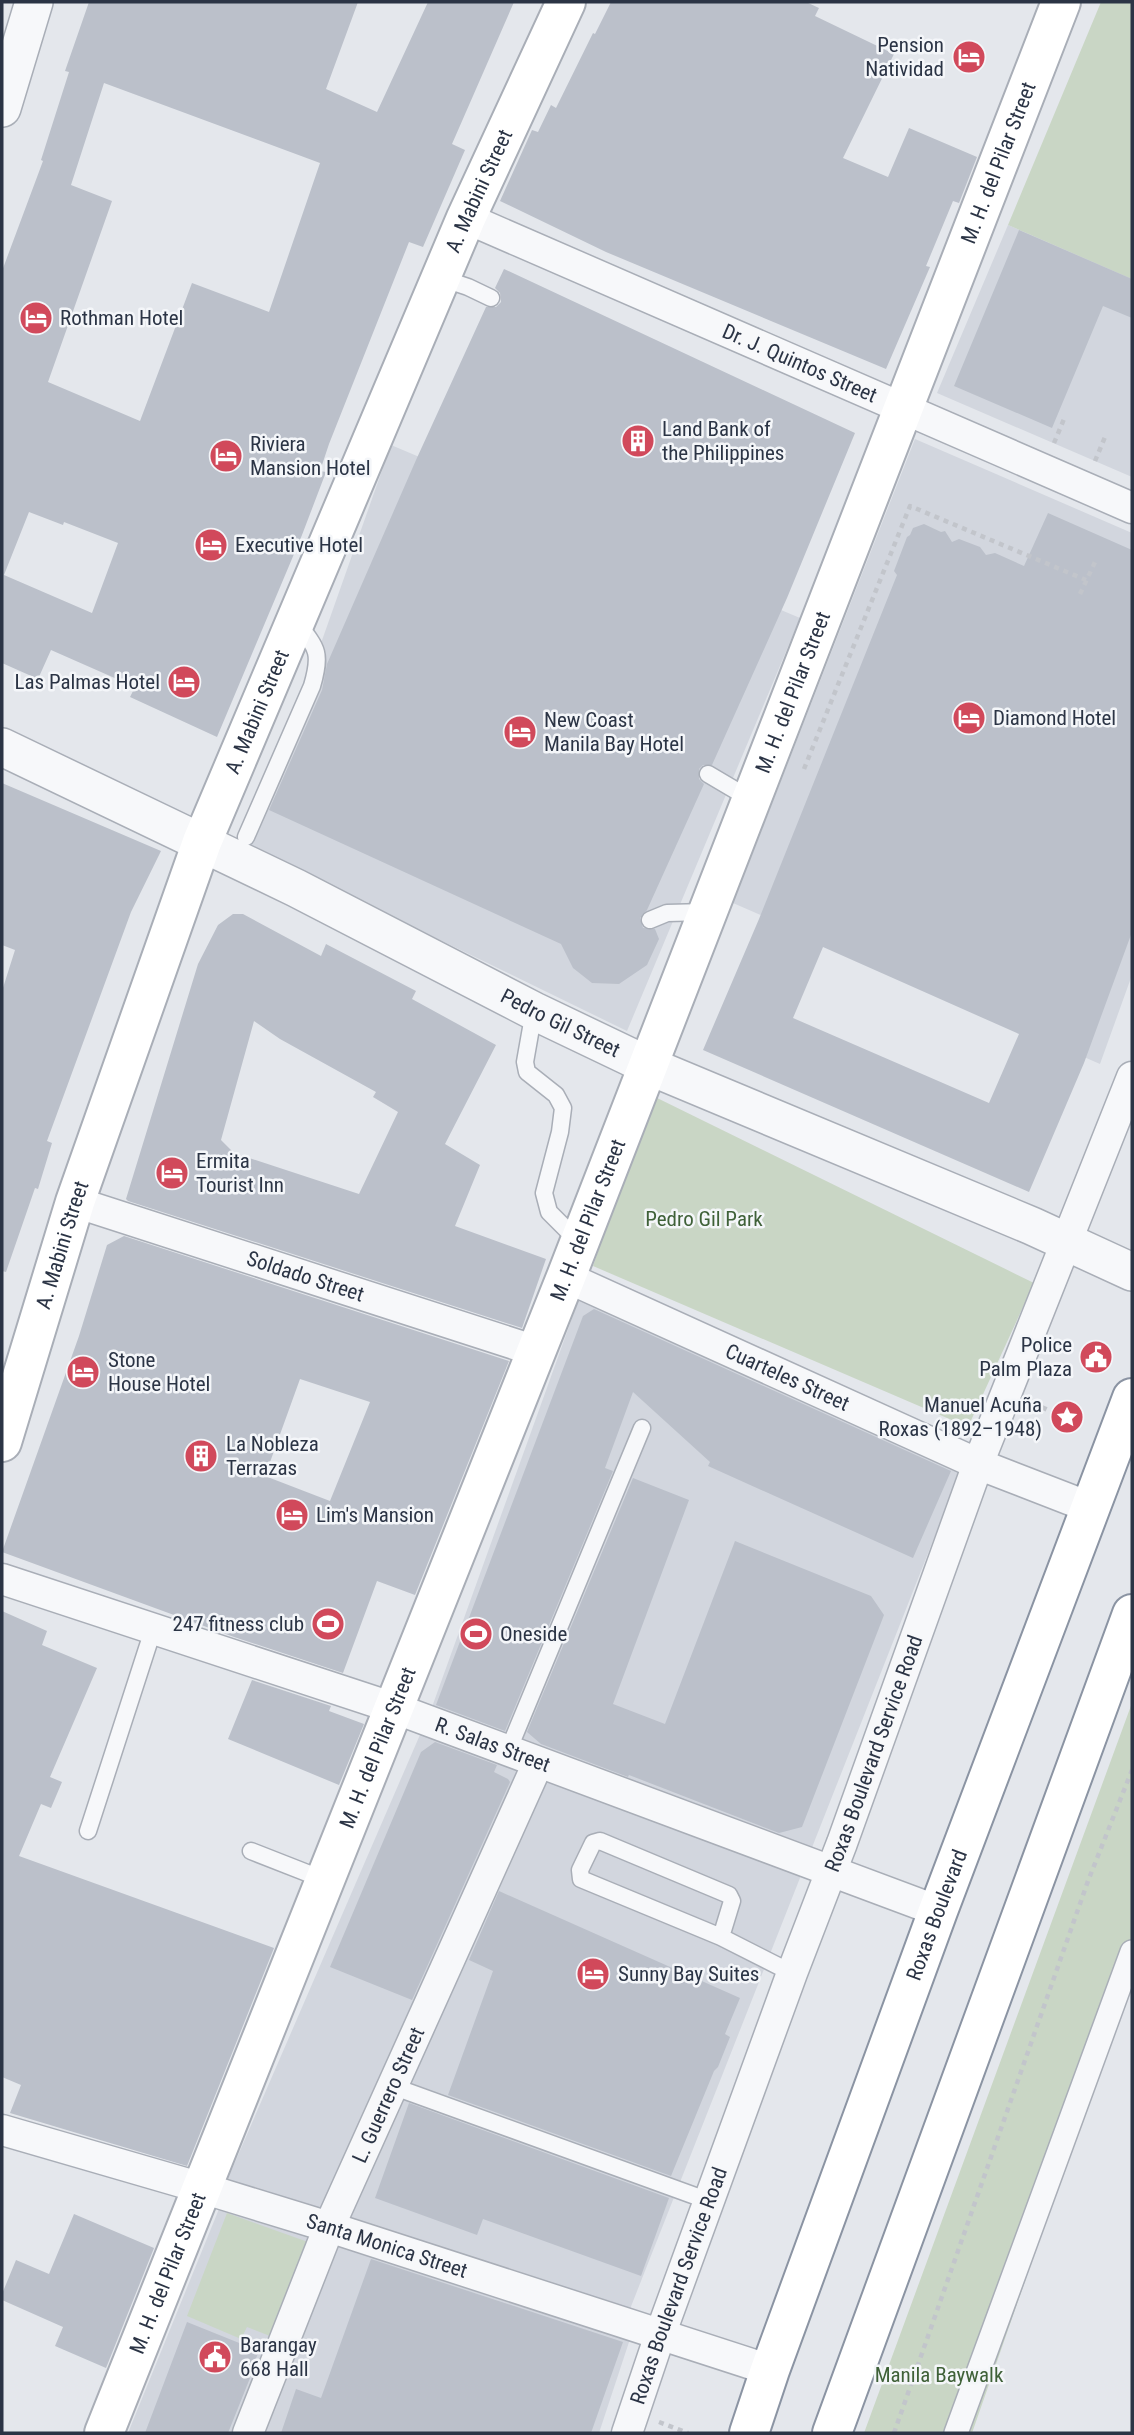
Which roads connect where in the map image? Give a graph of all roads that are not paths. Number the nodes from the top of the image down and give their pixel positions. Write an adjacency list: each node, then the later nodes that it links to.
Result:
1 (34, 2): 4 (street)
2 (566, 2): 5 (main road, A. Mabini Street)
3 (1061, 2): 8 (main road, M. H. del Pilar Street)
4 (2, 108)
5 (466, 218): 6 (main road, A. Mabini Street); 8 (street, Dr. J. Quintos Street)
6 (441, 278): 7 (lane); 10 (main road, A. Mabini Street)
7 (491, 298)
8 (902, 409): 9 (street, Dr. J. Quintos Street); 13 (main road, M. H. del Pilar Street)
9 (1132, 508)
10 (296, 622): 14 (lane); 15 (main road, A. Mabini Street)
11 (2, 747): 15 (street, Pedro Gil Street)
12 (708, 774): 13 (lane)
13 (751, 800): 16 (main road, M. H. del Pilar Street)
14 (246, 837)
15 (202, 842): 18 (street, Pedro Gil Street); 21 (main road, A. Mabini Street)
16 (708, 912): 17 (lane); 19 (main road, M. H. del Pilar Street)
17 (650, 920)
18 (534, 1011): 19 (street, Pedro Gil Street); 23 (lane)
19 (649, 1066): 22 (street, Pedro Gil Street); 23 (main road, M. H. del Pilar Street)
20 (1132, 1077): 22 (street, Roxas Boulevard Service Road)
21 (75, 1202): 26 (street, Soldado Street); 29 (main road, A. Mabini Street)
22 (1066, 1241): 24 (street, Pedro Gil Street); 30 (street, Roxas Boulevard Service Road)
23 (579, 1242): 25 (main road, M. H. del Pilar Street)
24 (1132, 1272)
25 (566, 1277): 26 (main road, M. H. del Pilar Street); 30 (street, Cuarteles Street)
26 (536, 1351): 35 (main road, M. H. del Pilar Street)
27 (1132, 1398): 31 (main road, Roxas Boulevard)
28 (642, 1428): 36 (lane)
29 (2, 1443)
30 (978, 1464): 31 (street, Cuarteles Street); 40 (street, Roxas Boulevard Service Road)
31 (1089, 1507): 42 (main road, Roxas Boulevard)
32 (2, 1579): 34 (street, R. Salas Street)
33 (1132, 1614): 57 (main road)
34 (153, 1630): 35 (street, R. Salas Street); 38 (lane)
35 (394, 1708): 36 (street, R. Salas Street); 41 (main road, M. H. del Pilar Street)
36 (508, 1751): 37 (street, R. Salas Street)
37 (538, 1763): 40 (street, R. Salas Street); 46 (street, L. Guerrero Street)
38 (88, 1831)
39 (251, 1851): 41 (lane)
40 (830, 1872): 42 (street, R. Salas Street); 45 (street, Roxas Boulevard Service Road)
41 (325, 1880): 48 (main road, M. H. del Pilar Street)
42 (938, 1911): 52 (main road, Roxas Boulevard)
43 (721, 1937): 43 (lane); 45 (lane)
44 (1132, 1952): 58 (street)
45 (792, 1973): 49 (street, Roxas Boulevard Service Road)
46 (392, 2086): 49 (lane); 50 (street, L. Guerrero Street)
47 (2, 2130): 48 (street, Santa Monica Street)
48 (202, 2188): 50 (street, Santa Monica Street); 53 (main road, M. H. del Pilar Street)
49 (709, 2201): 51 (street, Roxas Boulevard Service Road)
50 (329, 2227): 51 (street, Santa Monica Street); 54 (street, L. Guerrero Street)
51 (660, 2334): 52 (street, Santa Monica Street); 55 (street, Roxas Boulevard Service Road)
52 (770, 2370): 56 (main road, Roxas Boulevard)
53 (104, 2433)
54 (248, 2433)
55 (627, 2433)
56 (749, 2433)
57 (832, 2433)
58 (956, 2433)

